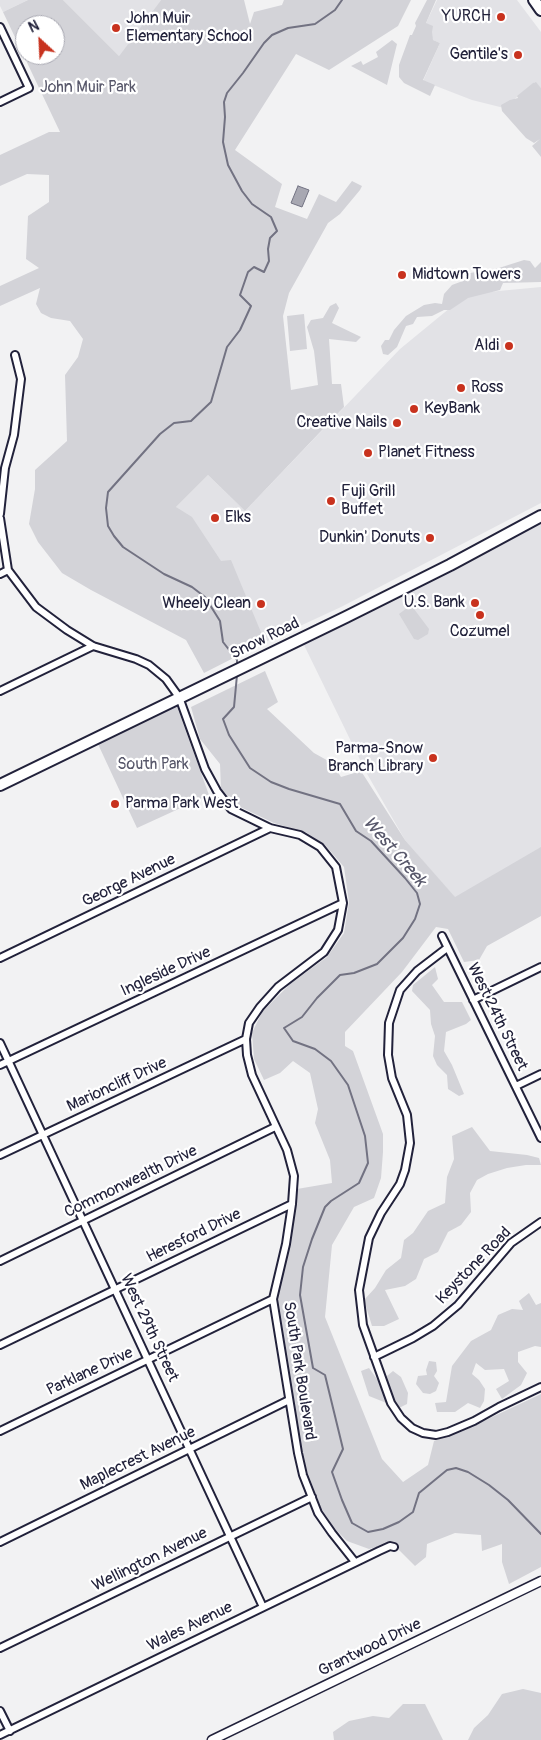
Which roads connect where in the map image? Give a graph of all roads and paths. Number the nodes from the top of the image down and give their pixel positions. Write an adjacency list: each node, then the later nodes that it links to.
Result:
1 (534, 0): 2 (main road)
2 (541, 10)
3 (0, 27): 4 (street)
4 (0, 102)
5 (15, 355): 6 (street)
6 (3, 469): 7 (street)
7 (0, 514)
8 (541, 516): 14 (main road, Snow Road)
9 (0, 518): 10 (street, South Park Boulevard)
10 (8, 570): 11 (street); 12 (street, South Park Boulevard)
11 (0, 574)
12 (93, 646): 13 (street); 14 (street, South Park Boulevard)
13 (0, 690)
14 (178, 697): 15 (main road, Snow Road); 16 (street, South Park Boulevard)
15 (0, 785)
16 (270, 828): 17 (street, South Park Boulevard); 20 (street, George Avenue)
17 (343, 903): 23 (street, South Park Boulevard); 25 (street, Ingleside Drive)
18 (442, 936): 19 (street, West 24th Street)
19 (448, 948): 22 (street, West 24th Street); 40 (street)
20 (0, 958)
21 (541, 967): 22 (street)
22 (473, 1000): 28 (street, West 24th Street)
23 (246, 1039): 29 (street, South Park Boulevard); 30 (street, Marioncliff Drive)
24 (0, 1043): 25 (street, West 29th Street)
25 (8, 1061): 26 (street, Ingleside Drive); 30 (street, West 29th Street)
26 (0, 1065)
27 (541, 1074): 28 (street)
28 (516, 1086): 31 (street, West 24th Street)
29 (275, 1128): 33 (street, South Park Boulevard); 34 (street, Commonwealth Drive)
30 (43, 1134): 32 (street, Marioncliff Drive); 34 (street, West 29th Street)
31 (541, 1138)
32 (0, 1155)
33 (292, 1204): 37 (street, Heresford Drive); 38 (street, South Park Boulevard)
34 (84, 1221): 36 (street, Commonwealth Drive); 37 (street, West 29th Street)
35 (541, 1222): 40 (street, Keystone Road)
36 (0, 1261)
37 (116, 1289): 39 (street, Heresford Drive); 41 (street, West 29th Street)
38 (273, 1300): 41 (street, Parklane Drive); 43 (street, South Park Boulevard)
39 (0, 1345)
40 (374, 1357): 42 (street)
41 (149, 1360): 44 (street, Parklane Drive); 45 (street, West 29th Street)
42 (541, 1387)
43 (289, 1400): 45 (street, Maplecrest Avenue); 46 (street, South Park Boulevard)
44 (0, 1430)
45 (190, 1449): 47 (street, West 29th Street); 48 (street, Maplecrest Avenue)
46 (312, 1497): 47 (street, Wellington Avenue); 50 (street, South Park Boulevard)
47 (231, 1537): 52 (street, West 29th Street); 53 (street, Wellington Avenue)
48 (0, 1542)
49 (394, 1546): 50 (street, Wales Avenue)
50 (355, 1562): 52 (street, Wales Avenue)
51 (541, 1581): 57 (street, Grantwood Drive)
52 (263, 1607): 55 (street, Wales Avenue)
53 (0, 1648)
54 (0, 1711): 55 (street)
55 (10, 1731): 56 (street, Wales Avenue)
56 (0, 1735)
57 (212, 1740)

